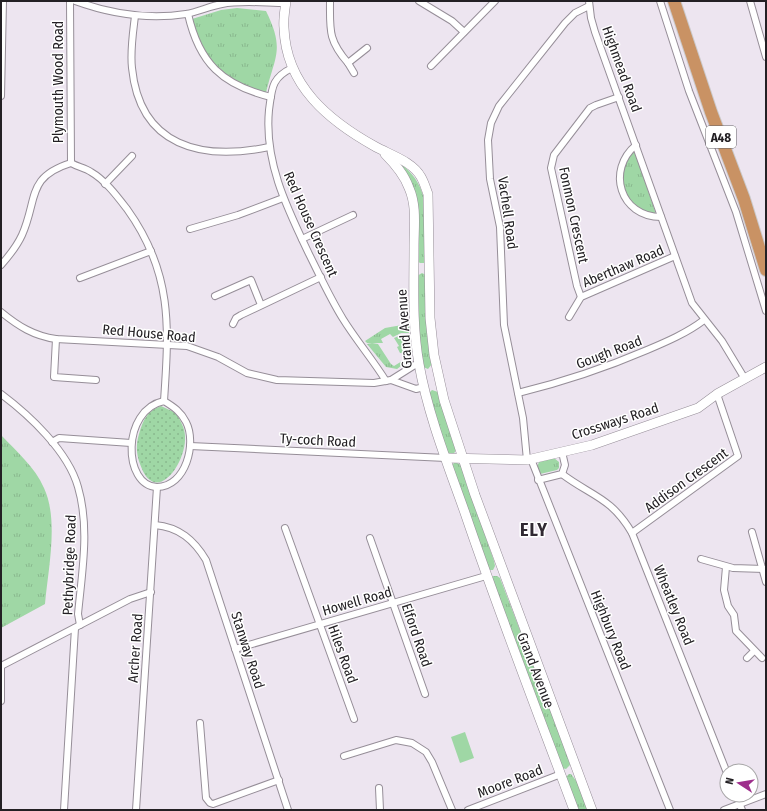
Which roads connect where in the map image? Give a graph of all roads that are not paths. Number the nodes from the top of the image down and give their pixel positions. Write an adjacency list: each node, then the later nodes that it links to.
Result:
1 (3, 1): 21 (street)
2 (70, 1): 30 (street, Plymouth Wood Road)
3 (75, 1): 13 (street)
4 (330, 1): 17 (street)
5 (419, 1): 14 (street)
6 (495, 1): 14 (street)
7 (660, 1): 25 (street)
8 (674, 1): 24 (highway, A48)
9 (750, 1): 16 (street)
10 (287, 2): 12 (street); 19 (street, Grand Avenue)
11 (589, 3): 23 (street, Highmead Road); 62 (street, Vachell Road)
12 (188, 14): 13 (street); 22 (street)
13 (135, 16): 27 (street)
14 (464, 32): 18 (street)
15 (367, 48): 17 (street)
16 (766, 57)
17 (348, 63): 20 (street)
18 (431, 66)
19 (292, 68): 22 (street, Red House Crescent); 28 (street, Grand Avenue)
20 (354, 73)
21 (1, 96)
22 (271, 97): 27 (street, Red House Crescent)
23 (619, 98): 26 (street, Highmead Road); 46 (street, Fonmon Crescent)
24 (710, 112): 25 (street); 42 (highway, A48)
25 (699, 116): 48 (street)
26 (636, 145): 34 (street, Highmead Road); 34 (street)
27 (269, 147): 32 (street, Red House Crescent)
28 (381, 150): 40 (street, Grand Avenue); 41 (street, Grand Avenue)
29 (132, 156): 31 (street)
30 (72, 163): 31 (street); 39 (street)
31 (105, 184): 37 (street)
32 (283, 198): 35 (street); 36 (street, Red House Crescent)
33 (353, 215): 36 (street)
34 (661, 217): 38 (street, Highmead Road)
35 (190, 229)
36 (302, 239): 43 (street, Red House Crescent)
37 (152, 251): 44 (street); 54 (street)
38 (675, 256): 46 (street, Aberthaw Road); 51 (street, Highmead Road)
39 (1, 265)
40 (430, 268): 41 (street, Grand Avenue); 59 (street, Grand Avenue)
41 (414, 269): 55 (street, Grand Avenue)
42 (766, 270)
43 (321, 277): 47 (street); 60 (street, Red House Crescent)
44 (80, 278)
45 (215, 296): 47 (street)
46 (581, 297): 50 (street, Aberthaw Road)
47 (261, 305): 52 (street)
48 (766, 311)
49 (1, 312): 53 (street, Red House Road)
50 (569, 317)
51 (704, 320): 57 (street, Highmead Road); 62 (street, Gough Road)
52 (233, 324)
53 (56, 339): 54 (street, Red House Road); 58 (street)
54 (168, 345): 60 (street, Red House Road); 65 (street)
55 (418, 363): 60 (street); 61 (street, Grand Avenue)
56 (766, 368): 57 (street, Crossways Road)
57 (745, 379): 64 (street, Crossways Road)
58 (96, 380)
59 (439, 380): 61 (street, Grand Avenue); 71 (street, Grand Avenue)
60 (388, 381): 61 (street, Red House Road)
61 (424, 387): 70 (street, Grand Avenue)
62 (518, 393): 72 (street, Vachell Road)
63 (1, 394): 66 (street, Pethybridge Road)
64 (717, 394): 69 (street, Crossways Road); 79 (street, Addison Crescent)
65 (164, 402): 67 (street); 68 (street)
66 (52, 442): 67 (street); 90 (street, Pethybridge Road)
67 (131, 443): 75 (street)
68 (190, 446): 70 (street, Ty-coch Road); 75 (street)
69 (562, 452): 72 (street, Crossways Road); 73 (street)
70 (446, 458): 71 (street); 85 (street, Grand Avenue)
71 (462, 458): 72 (street, Crossways Road); 83 (street, Grand Avenue)
72 (529, 459): 74 (street, Highbury Road)
73 (562, 474): 74 (street); 79 (street, Wheatley Road)
74 (538, 480): 115 (street, Highbury Road)
75 (157, 487): 76 (street, Archer Road)
76 (155, 525): 87 (street, Archer Road); 91 (street, Stanway Road)
77 (285, 528): 89 (street, Hiles Road)
78 (752, 532): 84 (street)
79 (632, 533): 101 (street, Wheatley Road)
80 (370, 538): 88 (street, Elford Road)
81 (701, 559): 82 (street)
82 (726, 567): 84 (street); 92 (street)
83 (502, 569): 85 (street); 102 (street, Grand Avenue)
84 (764, 570): 86 (street)
85 (486, 576): 88 (street, Howell Road); 103 (street, Grand Avenue)
86 (766, 582)
87 (150, 592): 90 (street); 108 (street, Archer Road)
88 (393, 603): 89 (street, Howell Road); 96 (street, Elford Road)
89 (320, 624): 91 (street, Howell Road); 98 (street, Hiles Road)
90 (78, 626): 95 (street); 107 (street, Pethybridge Road)
91 (236, 649): 104 (street, Stanway Road)
92 (754, 651): 93 (street); 94 (street)
93 (747, 658)
94 (762, 658)
95 (1, 667): 97 (street)
96 (425, 694)
97 (1, 701)
98 (354, 719)
99 (200, 723): 104 (street)
100 (344, 756): 111 (street)
101 (723, 763)
102 (576, 767): 103 (street); 114 (street, Grand Avenue)
103 (561, 774): 112 (street, Moore Road); 113 (street, Grand Avenue)
104 (278, 780): 109 (street, Stanway Road)
105 (379, 788): 110 (street)
106 (739, 803): 116 (street); 117 (street)
107 (64, 810)
108 (136, 810)
109 (288, 810)
110 (380, 810)
111 (452, 810)
112 (468, 810)
113 (574, 810)
114 (592, 810)
115 (670, 810)
116 (724, 810)
117 (742, 810)

